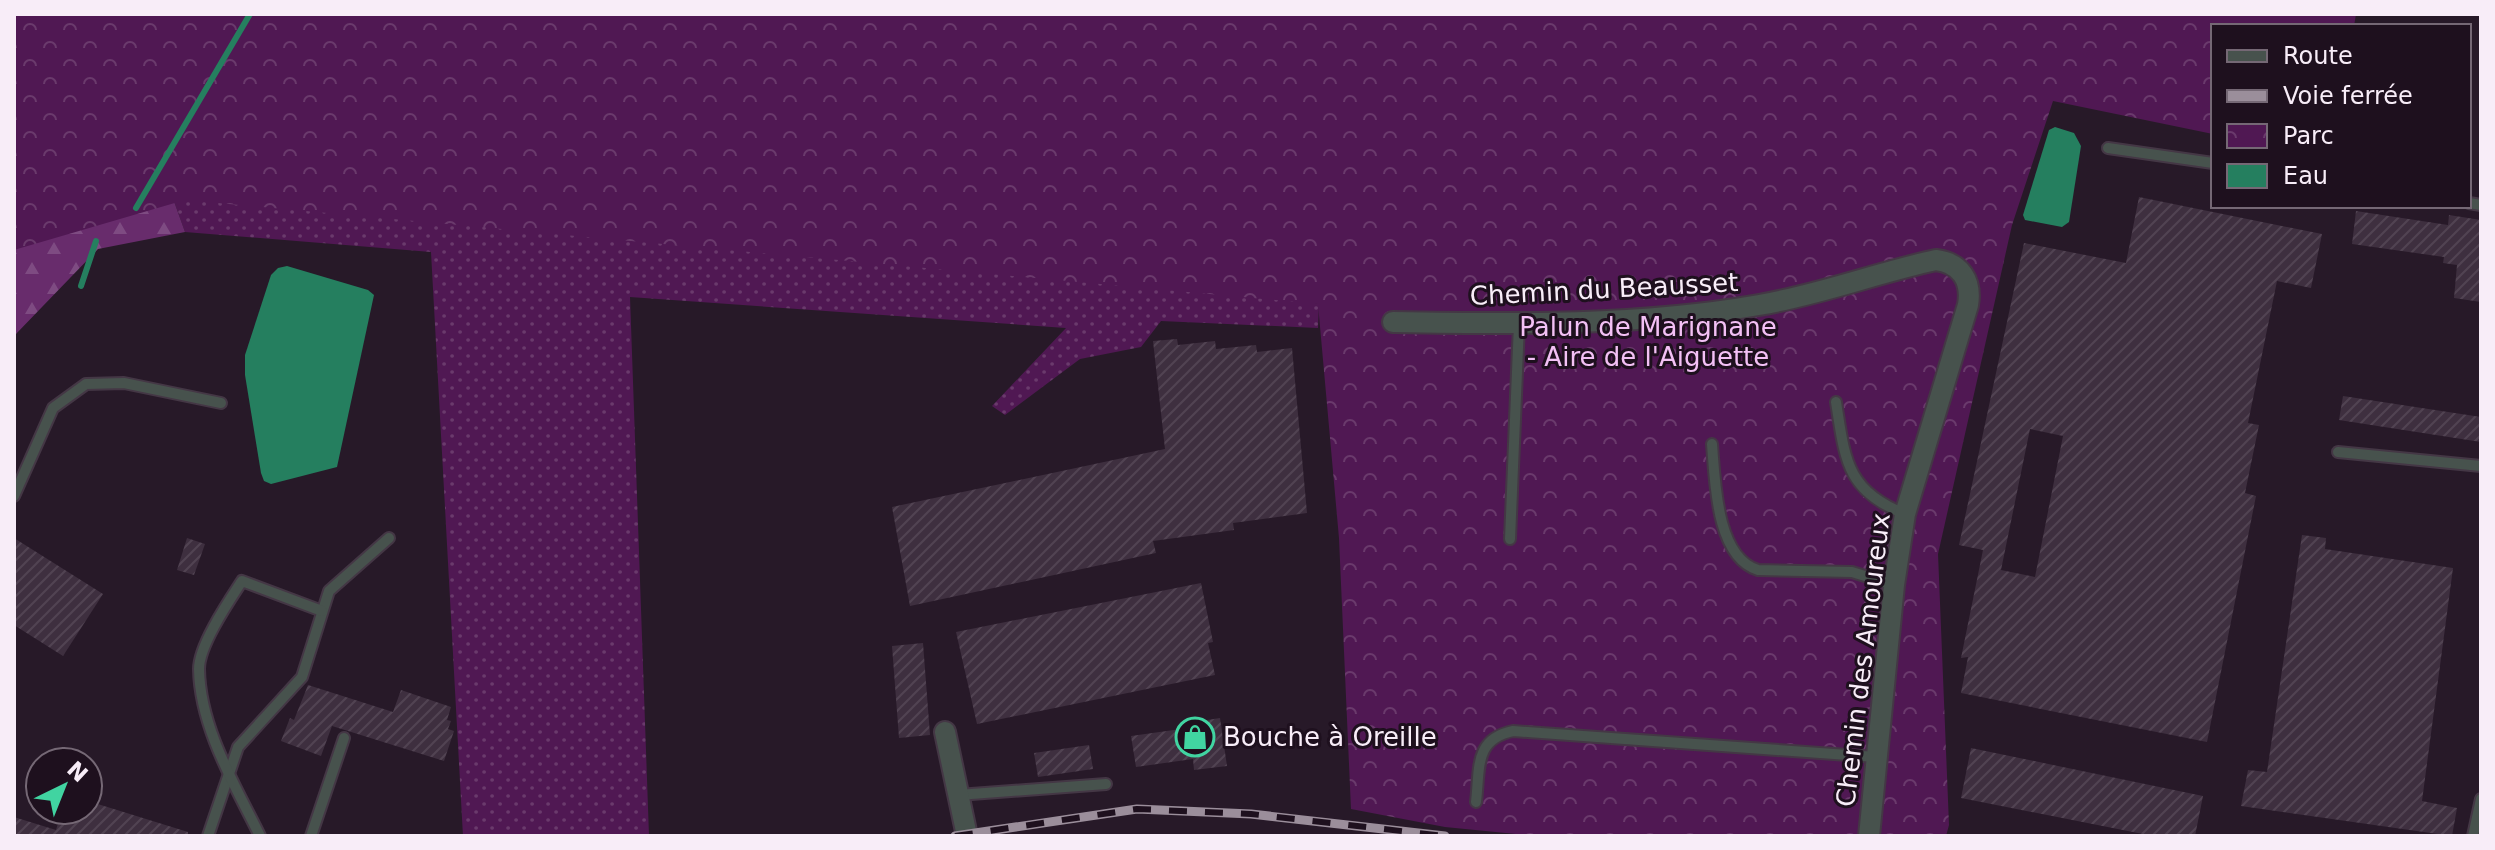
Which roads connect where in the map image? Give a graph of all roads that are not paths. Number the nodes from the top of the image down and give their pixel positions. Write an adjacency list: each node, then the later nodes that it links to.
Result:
1 (2108, 148): 2 (lane)
2 (2211, 163)
3 (1954, 265): 5 (street, Chemin du Beausset); 12 (street, Chemin des Amoureux)
4 (1393, 322): 5 (street, Chemin du Beausset)
5 (1519, 324): 14 (lane)
6 (1836, 402): 12 (lane)
7 (221, 403): 11 (lane)
8 (1712, 444): 15 (lane)
9 (2338, 452): 10 (lane)
10 (2481, 466)
11 (14, 496)
12 (1905, 514): 15 (street, Chemin des Amoureux)
13 (389, 538): 16 (lane)
14 (1510, 539)
15 (1894, 585): 19 (street, Chemin des Amoureux)
16 (322, 611): 20 (lane); 20 (lane)
17 (945, 732): 22 (street)
18 (344, 738): 27 (lane)
19 (1876, 757): 24 (lane); 29 (street, Chemin des Amoureux)
20 (229, 773): 25 (lane); 26 (lane)
21 (1106, 784): 22 (lane)
22 (958, 795): 28 (street)
23 (2481, 799): 30 (lane)
24 (1476, 802)
25 (208, 836)
26 (260, 836)
27 (311, 836)
28 (967, 836)
29 (1869, 836)
30 (2473, 836)

